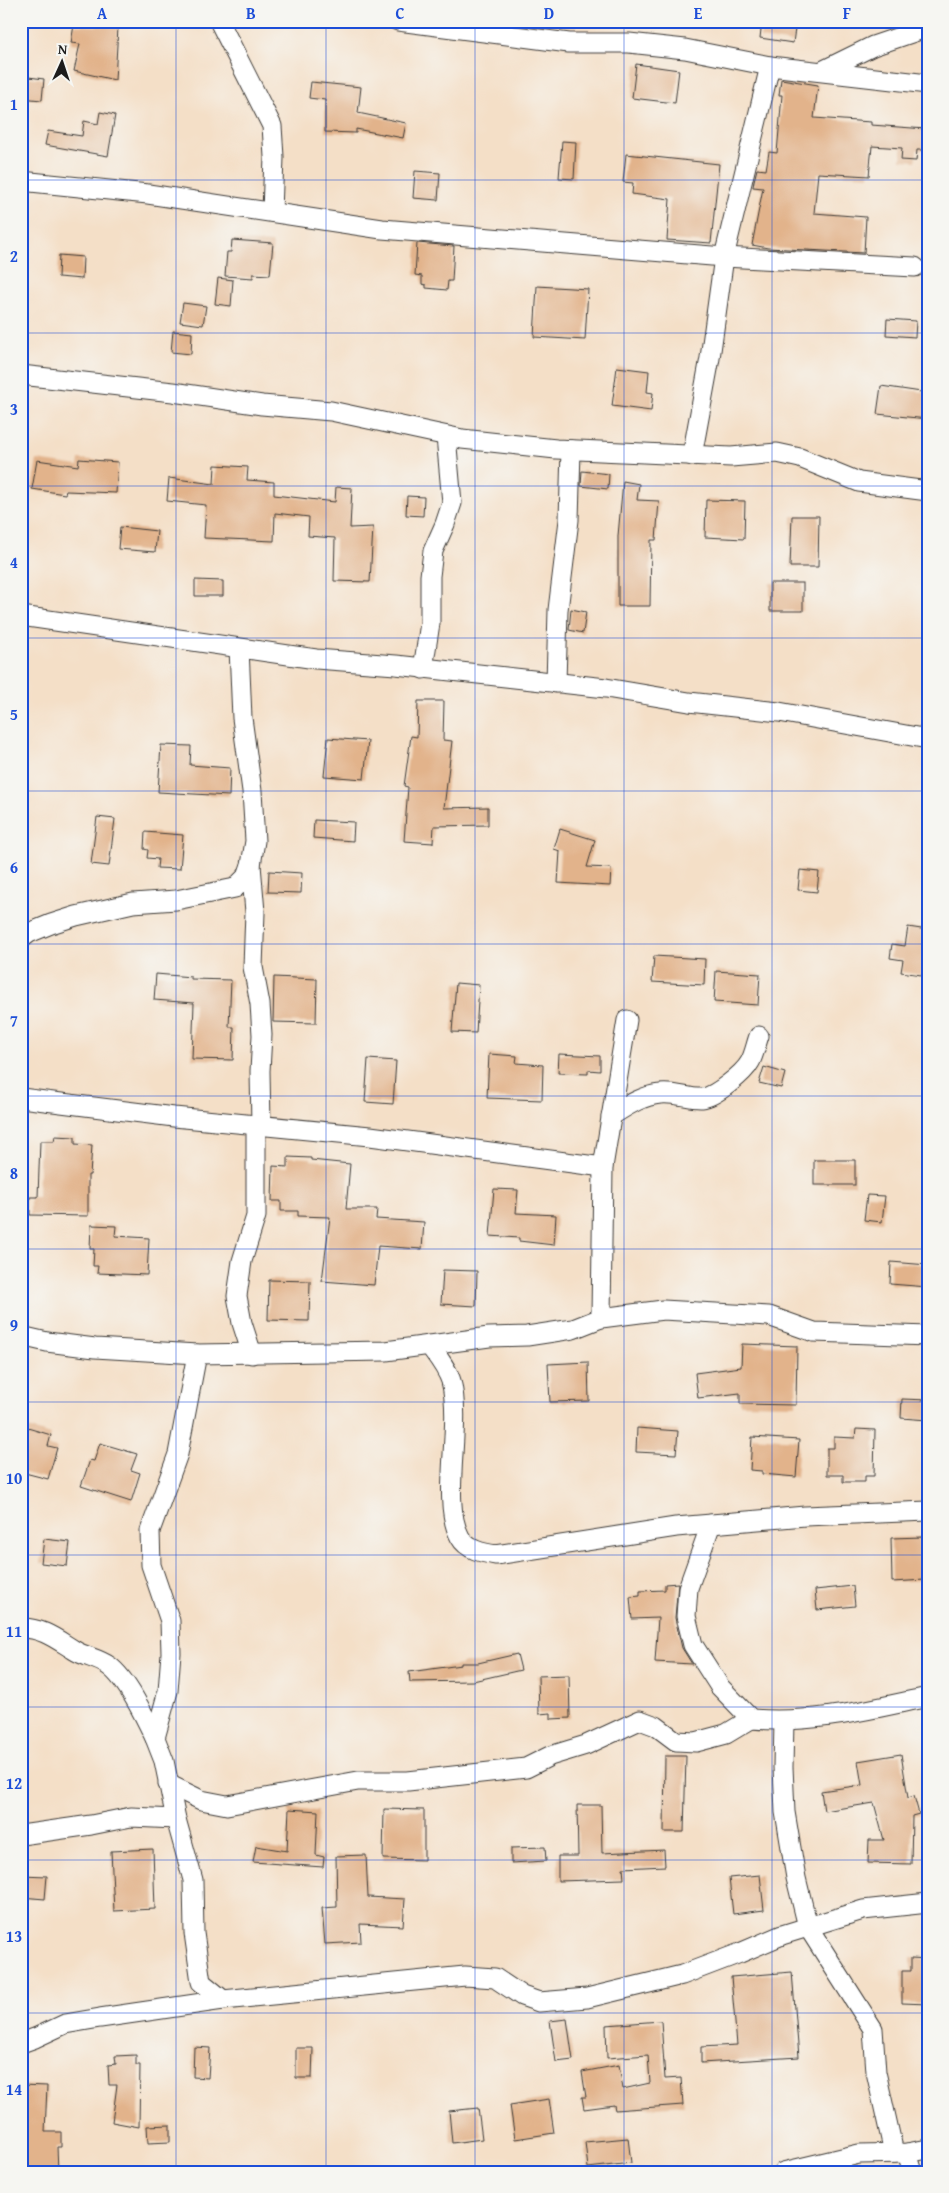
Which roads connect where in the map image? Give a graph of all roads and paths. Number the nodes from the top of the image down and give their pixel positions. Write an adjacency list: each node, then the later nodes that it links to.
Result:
1 (219, 21): 9 (street)
2 (398, 21): 4 (street)
3 (928, 23): 6 (street)
4 (525, 29): 5 (street)
5 (770, 66): 6 (street); 10 (street)
6 (822, 71): 7 (street)
7 (928, 84)
8 (21, 181): 9 (street)
9 (272, 212): 10 (street)
10 (724, 257): 11 (street); 15 (street)
11 (916, 267)
12 (21, 375): 13 (street)
13 (446, 436): 14 (street); 19 (street)
14 (571, 450): 15 (street); 20 (street)
15 (692, 456): 16 (street)
16 (928, 491)
17 (21, 616): 18 (street)
18 (239, 648): 19 (street); 22 (street)
19 (423, 669): 20 (street)
20 (556, 683): 21 (street)
21 (928, 740)
22 (251, 865): 23 (street); 28 (street)
23 (21, 939)
24 (627, 1020): 27 (street)
25 (759, 1036): 27 (street)
26 (21, 1098): 28 (street)
27 (611, 1116): 29 (street)
28 (258, 1126): 29 (street); 35 (street)
29 (603, 1166): 30 (street)
30 (601, 1318): 32 (street); 33 (street)
31 (21, 1336): 34 (street)
32 (928, 1336)
33 (429, 1345): 35 (street); 37 (street)
34 (197, 1354): 35 (street); 42 (street)
35 (252, 1354)
36 (928, 1511): 37 (street)
37 (711, 1524): 40 (street)
38 (21, 1628): 42 (street)
39 (928, 1697): 41 (street)
40 (752, 1718): 41 (street); 43 (street)
41 (784, 1721): 47 (street)
42 (155, 1738): 43 (street)
43 (168, 1784): 44 (street)
44 (176, 1819): 45 (street); 48 (street)
45 (21, 1835)
46 (928, 1903): 47 (street)
47 (808, 1926): 48 (street); 51 (street)
48 (223, 2000): 49 (street)
49 (21, 2042)
50 (928, 2149): 51 (street)
51 (900, 2153): 52 (street); 53 (street)
52 (783, 2172)
53 (913, 2172)

